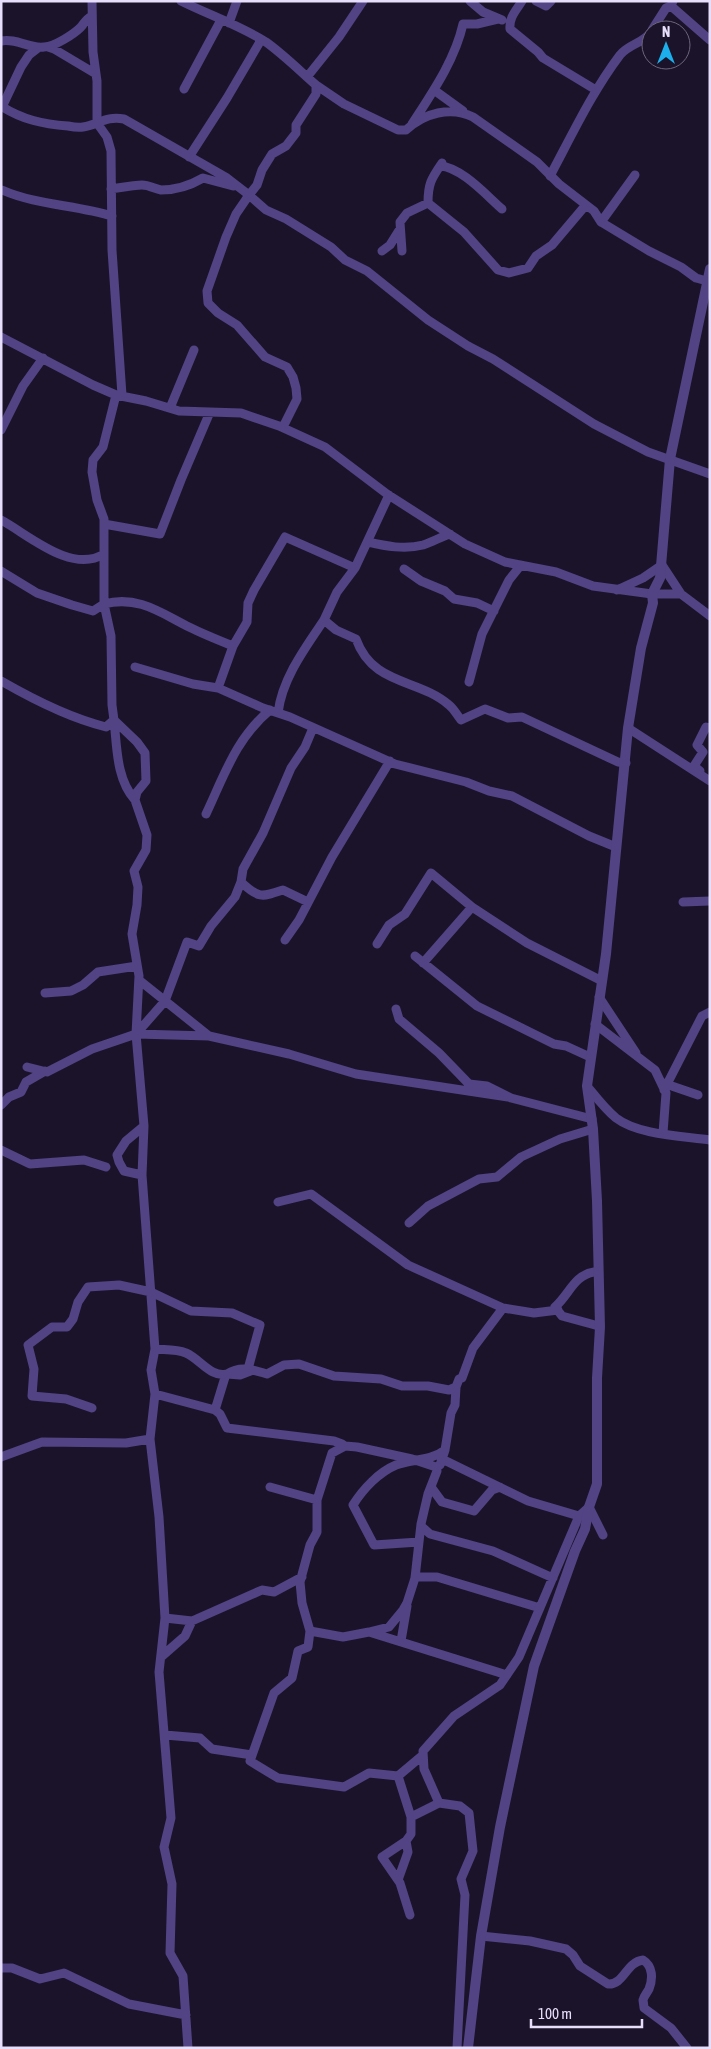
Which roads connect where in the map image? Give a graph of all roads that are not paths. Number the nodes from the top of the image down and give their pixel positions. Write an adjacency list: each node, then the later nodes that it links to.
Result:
1 (181, 1): 14 (street)
2 (237, 1): 14 (street)
3 (363, 1): 22 (street)
4 (470, 1): 12 (street)
5 (522, 1): 15 (street)
6 (536, 1): 7 (street)
7 (551, 1)
8 (660, 1): 10 (street)
9 (93, 3): 11 (street)
10 (672, 4): 13 (street); 19 (street)
11 (92, 16): 20 (street); 21 (street)
12 (498, 19): 15 (street); 25 (street)
13 (659, 20)
14 (225, 21): 17 (street); 24 (street)
15 (509, 22): 26 (street)
16 (1, 40): 20 (street)
17 (261, 40): 22 (street); 31 (street)
18 (641, 40): 26 (street)
19 (710, 40)
20 (43, 47): 21 (street); 27 (street)
21 (96, 74): 29 (street)
22 (307, 77): 23 (street)
23 (316, 85): 30 (street); 37 (street)
24 (184, 89)
25 (434, 90): 28 (street); 30 (street)
26 (596, 90): 33 (street)
27 (2, 107): 29 (street)
28 (465, 113): 30 (street); 33 (street)
29 (98, 123): 31 (street); 35 (street)
30 (412, 124)
31 (189, 157): 34 (street)
32 (635, 175): 42 (street)
33 (550, 176): 39 (street)
34 (240, 188): 35 (street); 37 (street)
35 (111, 190): 41 (street)
36 (2, 191): 41 (street)
37 (249, 194): 55 (street); 57 (street)
38 (428, 203): 39 (street); 40 (street); 43 (street)
39 (585, 206): 42 (street)
40 (502, 210)
41 (112, 216): 52 (street)
42 (601, 222): 47 (street)
43 (400, 229): 44 (street); 45 (street)
44 (382, 251)
45 (402, 251)
46 (710, 269): 47 (street)
47 (707, 281): 48 (street)
48 (705, 308): 57 (street)
49 (1, 337): 51 (street)
50 (194, 350): 53 (street)
51 (43, 358): 52 (street); 56 (street)
52 (119, 395): 53 (street); 61 (street)
53 (170, 408): 54 (street)
54 (210, 412): 55 (street); 61 (street)
55 (283, 427): 59 (street)
56 (1, 430)
57 (670, 459): 58 (street); 66 (street)
58 (710, 474)
59 (389, 495): 62 (street); 63 (street)
60 (1, 520): 64 (street)
61 (104, 524): 64 (street)
62 (450, 534): 63 (street); 65 (street)
63 (368, 542): 67 (street)
64 (104, 554): 73 (street)
65 (521, 565): 70 (street); 74 (street)
66 (662, 565): 70 (street); 71 (street); 72 (street)
67 (355, 568): 76 (street); 77 (street)
68 (404, 569): 74 (street)
69 (1, 571): 73 (street)
70 (617, 590): 71 (street)
71 (652, 594): 72 (street); 85 (street)
72 (680, 594): 75 (street)
73 (104, 604): 77 (street); 83 (street)
74 (494, 611): 80 (street)
75 (710, 616)
76 (324, 620): 82 (street); 88 (street)
77 (233, 646): 81 (street)
78 (135, 667): 81 (street)
79 (1, 681): 83 (street)
80 (469, 682)
81 (218, 688): 82 (street)
82 (274, 712): 84 (street); 91 (street)
83 (114, 720): 90 (street); 90 (street)
84 (313, 728): 87 (street); 93 (street)
85 (628, 728): 88 (street); 89 (street)
86 (710, 728): 89 (street)
87 (390, 761): 92 (street); 95 (street)
88 (626, 763): 92 (street)
89 (710, 780)
90 (135, 800): 102 (street)
91 (206, 814)
92 (616, 846): 104 (street)
93 (241, 882): 95 (street); 107 (street)
94 (710, 901): 96 (street)
95 (308, 902): 98 (street)
96 (683, 902)
97 (472, 907): 99 (street); 101 (street); 104 (street)
98 (285, 940)
99 (376, 944)
100 (414, 956): 101 (street)
101 (423, 962): 113 (street)
102 (137, 966): 103 (street); 105 (street)
103 (139, 980): 107 (street); 111 (street)
104 (602, 981): 106 (street)
105 (45, 993)
106 (599, 997): 110 (street); 114 (street)
107 (165, 1001): 111 (street); 112 (street)
108 (396, 1009): 120 (street)
109 (710, 1012): 117 (street)
110 (595, 1024): 113 (street); 114 (street)
111 (136, 1034): 112 (street); 116 (street); 123 (street)
112 (209, 1036): 120 (street)
113 (590, 1057): 118 (street)
114 (641, 1059): 117 (street)
115 (27, 1067): 116 (street)
116 (45, 1071): 121 (street)
117 (664, 1085): 119 (street); 124 (street)
118 (587, 1086): 122 (street); 124 (street)
119 (698, 1095)
120 (508, 1097): 122 (street)
121 (1, 1106)
122 (592, 1124): 132 (street); 155 (street)
123 (144, 1126): 127 (street); 130 (street)
124 (663, 1133): 125 (street)
125 (710, 1140)
126 (1, 1150): 128 (street)
127 (116, 1154): 128 (street); 129 (street)
128 (106, 1167): 129 (street)
129 (124, 1171): 130 (street)
130 (142, 1175): 134 (street)
131 (278, 1202): 135 (street)
132 (409, 1223)
133 (594, 1272): 136 (street)
134 (151, 1292): 138 (street); 139 (street); 143 (street)
135 (503, 1308): 136 (street); 141 (street)
136 (558, 1310): 137 (street)
137 (595, 1325)
138 (155, 1349): 140 (street); 142 (street)
139 (250, 1369): 140 (street); 141 (street)
140 (227, 1374): 144 (street)
141 (456, 1387): 147 (street)
142 (155, 1394): 144 (street); 145 (street)
143 (92, 1408)
144 (215, 1410): 146 (street)
145 (150, 1439): 148 (street); 165 (street)
146 (345, 1446): 149 (street); 154 (street)
147 (444, 1455): 149 (street); 150 (street); 153 (street)
148 (1, 1457)
149 (418, 1461): 150 (street); 159 (street)
150 (436, 1467): 152 (street)
151 (270, 1487): 154 (street)
152 (431, 1487): 153 (street); 157 (street)
153 (500, 1487): 156 (street)
154 (317, 1500): 160 (street)
155 (589, 1508): 156 (street); 158 (street); 181 (street)
156 (579, 1516): 162 (street)
157 (420, 1526): 159 (street); 162 (street)
158 (603, 1535)
159 (418, 1542): 161 (street)
160 (302, 1577): 166 (street); 167 (street)
161 (416, 1577): 163 (street); 164 (street)
162 (553, 1578): 164 (street)
163 (407, 1603): 168 (street); 169 (street)
164 (540, 1608): 171 (street)
165 (165, 1618): 166 (street); 170 (street)
166 (192, 1621): 170 (street)
167 (310, 1631): 168 (street); 173 (street)
168 (369, 1632): 169 (street)
169 (401, 1641): 171 (street)
170 (161, 1657): 172 (street)
171 (507, 1675): 174 (street)
172 (165, 1735): 173 (street); 183 (street)
173 (252, 1755): 175 (street)
174 (423, 1755): 175 (street); 176 (street)
175 (398, 1776): 177 (street)
176 (439, 1803): 177 (street); 185 (street)
177 (411, 1817): 178 (street)
178 (406, 1841): 179 (street); 179 (street)
179 (398, 1880): 180 (street)
180 (410, 1915)
181 (481, 1936): 186 (street); 187 (street)
182 (1, 1968): 183 (street)
183 (186, 2015): 184 (street)
184 (188, 2048)
185 (458, 2048)
186 (468, 2048)
187 (688, 2048)

